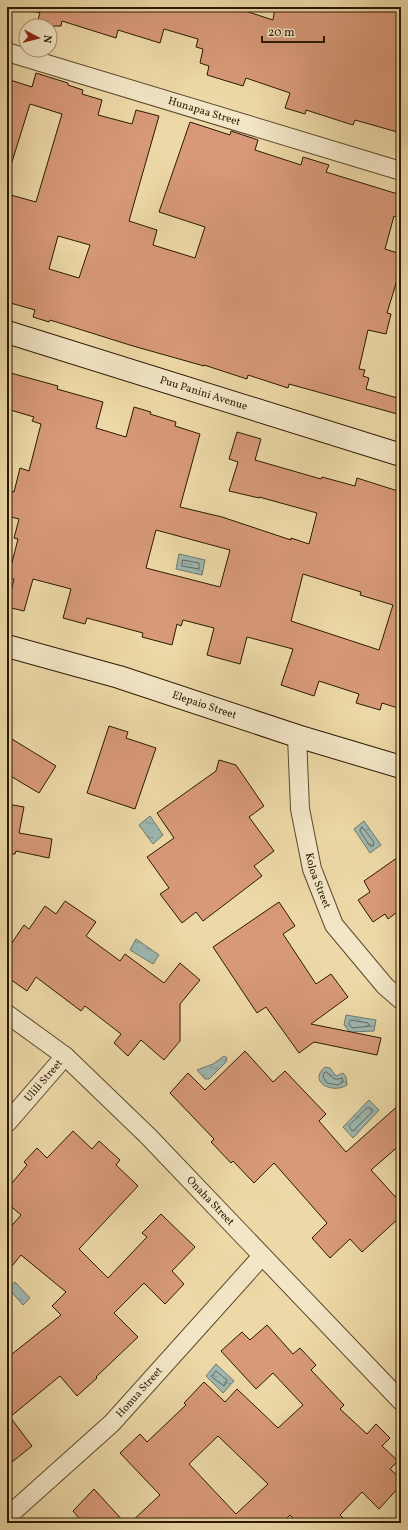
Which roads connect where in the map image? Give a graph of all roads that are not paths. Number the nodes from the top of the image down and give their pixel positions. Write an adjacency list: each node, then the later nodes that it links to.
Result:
1 (7, 52): 2 (street, Hunapaa Street)
2 (401, 171)
3 (7, 332): 4 (street, Puu Panini Avenue)
4 (401, 455)
5 (7, 646): 6 (street, Elepaio Street)
6 (297, 736): 7 (street, Elepaio Street); 8 (street, Koloa Street)
7 (401, 767)
8 (401, 1000)
9 (7, 1014): 10 (street, Onaha Street)
10 (65, 1056): 11 (street, Ulili Street); 12 (street, Onaha Street)
11 (7, 1122)
12 (262, 1256): 13 (street, Onaha Street); 14 (street, Honua Street)
13 (401, 1401)
14 (7, 1517)

